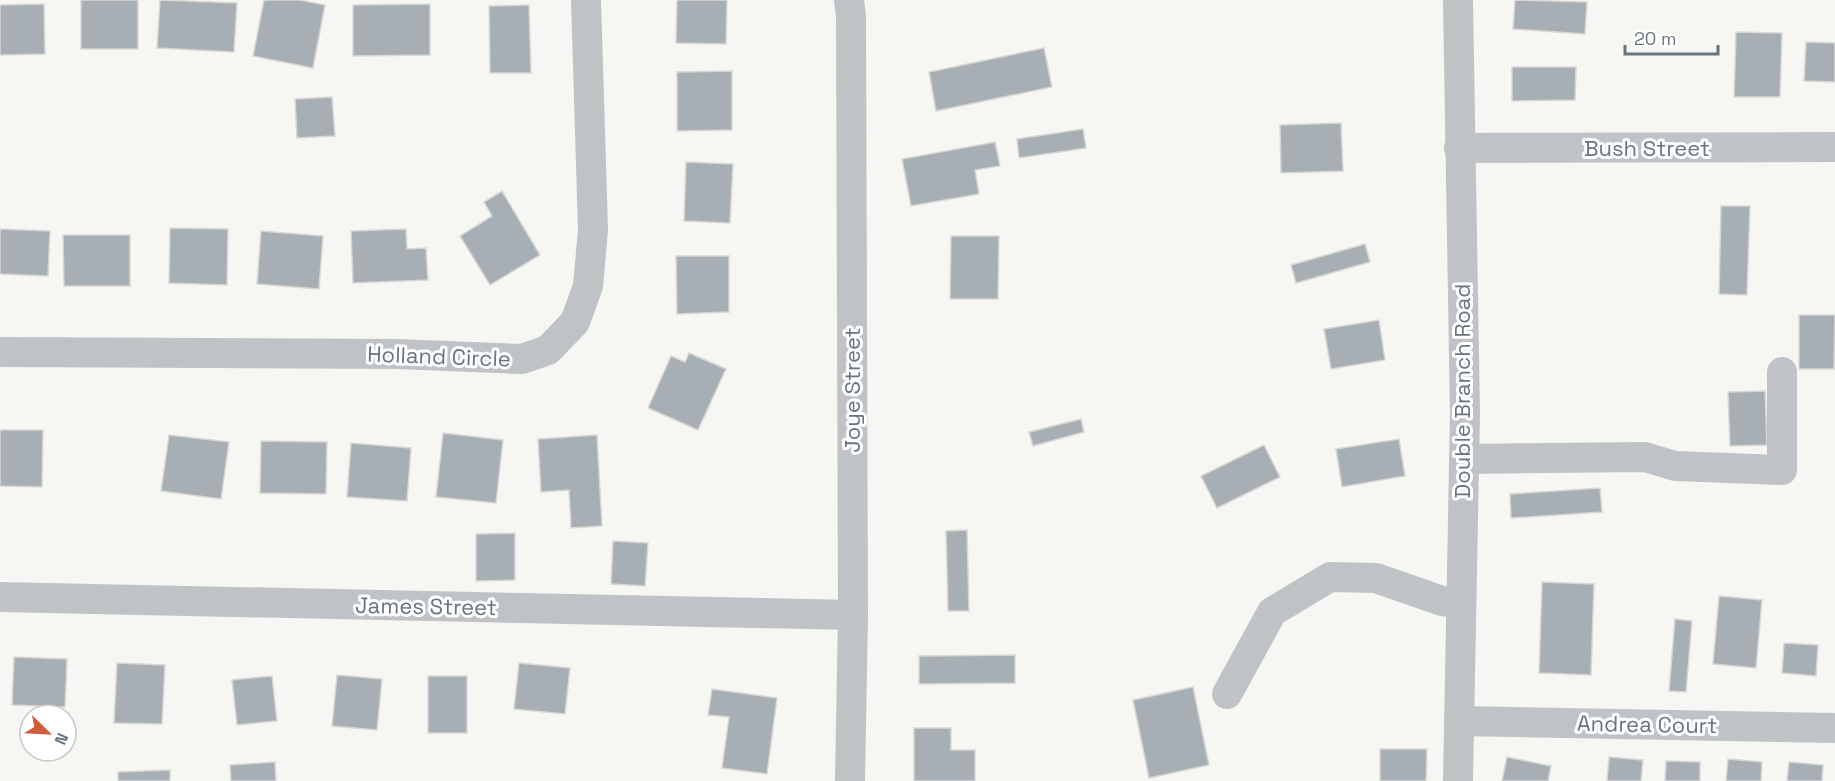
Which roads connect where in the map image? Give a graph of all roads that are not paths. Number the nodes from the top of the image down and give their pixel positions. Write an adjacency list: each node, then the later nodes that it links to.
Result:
1 (586, 0): 6 (street, Holland Circle)
2 (849, 0): 11 (street, Joye Street)
3 (1458, 0): 5 (street, Double Branch Road)
4 (1835, 147): 5 (street, Bush Street)
5 (1459, 148): 8 (street, Double Branch Road)
6 (0, 352)
7 (1782, 372): 8 (street)
8 (1464, 459): 10 (street, Double Branch Road)
9 (0, 597): 11 (street, James Street)
10 (1461, 603): 12 (street); 13 (street, Double Branch Road)
11 (853, 615): 15 (street, Joye Street)
12 (1227, 694)
13 (1459, 721): 14 (street, Andrea Court); 16 (street, Double Branch Road)
14 (1835, 728)
15 (849, 781)
16 (1458, 781)

